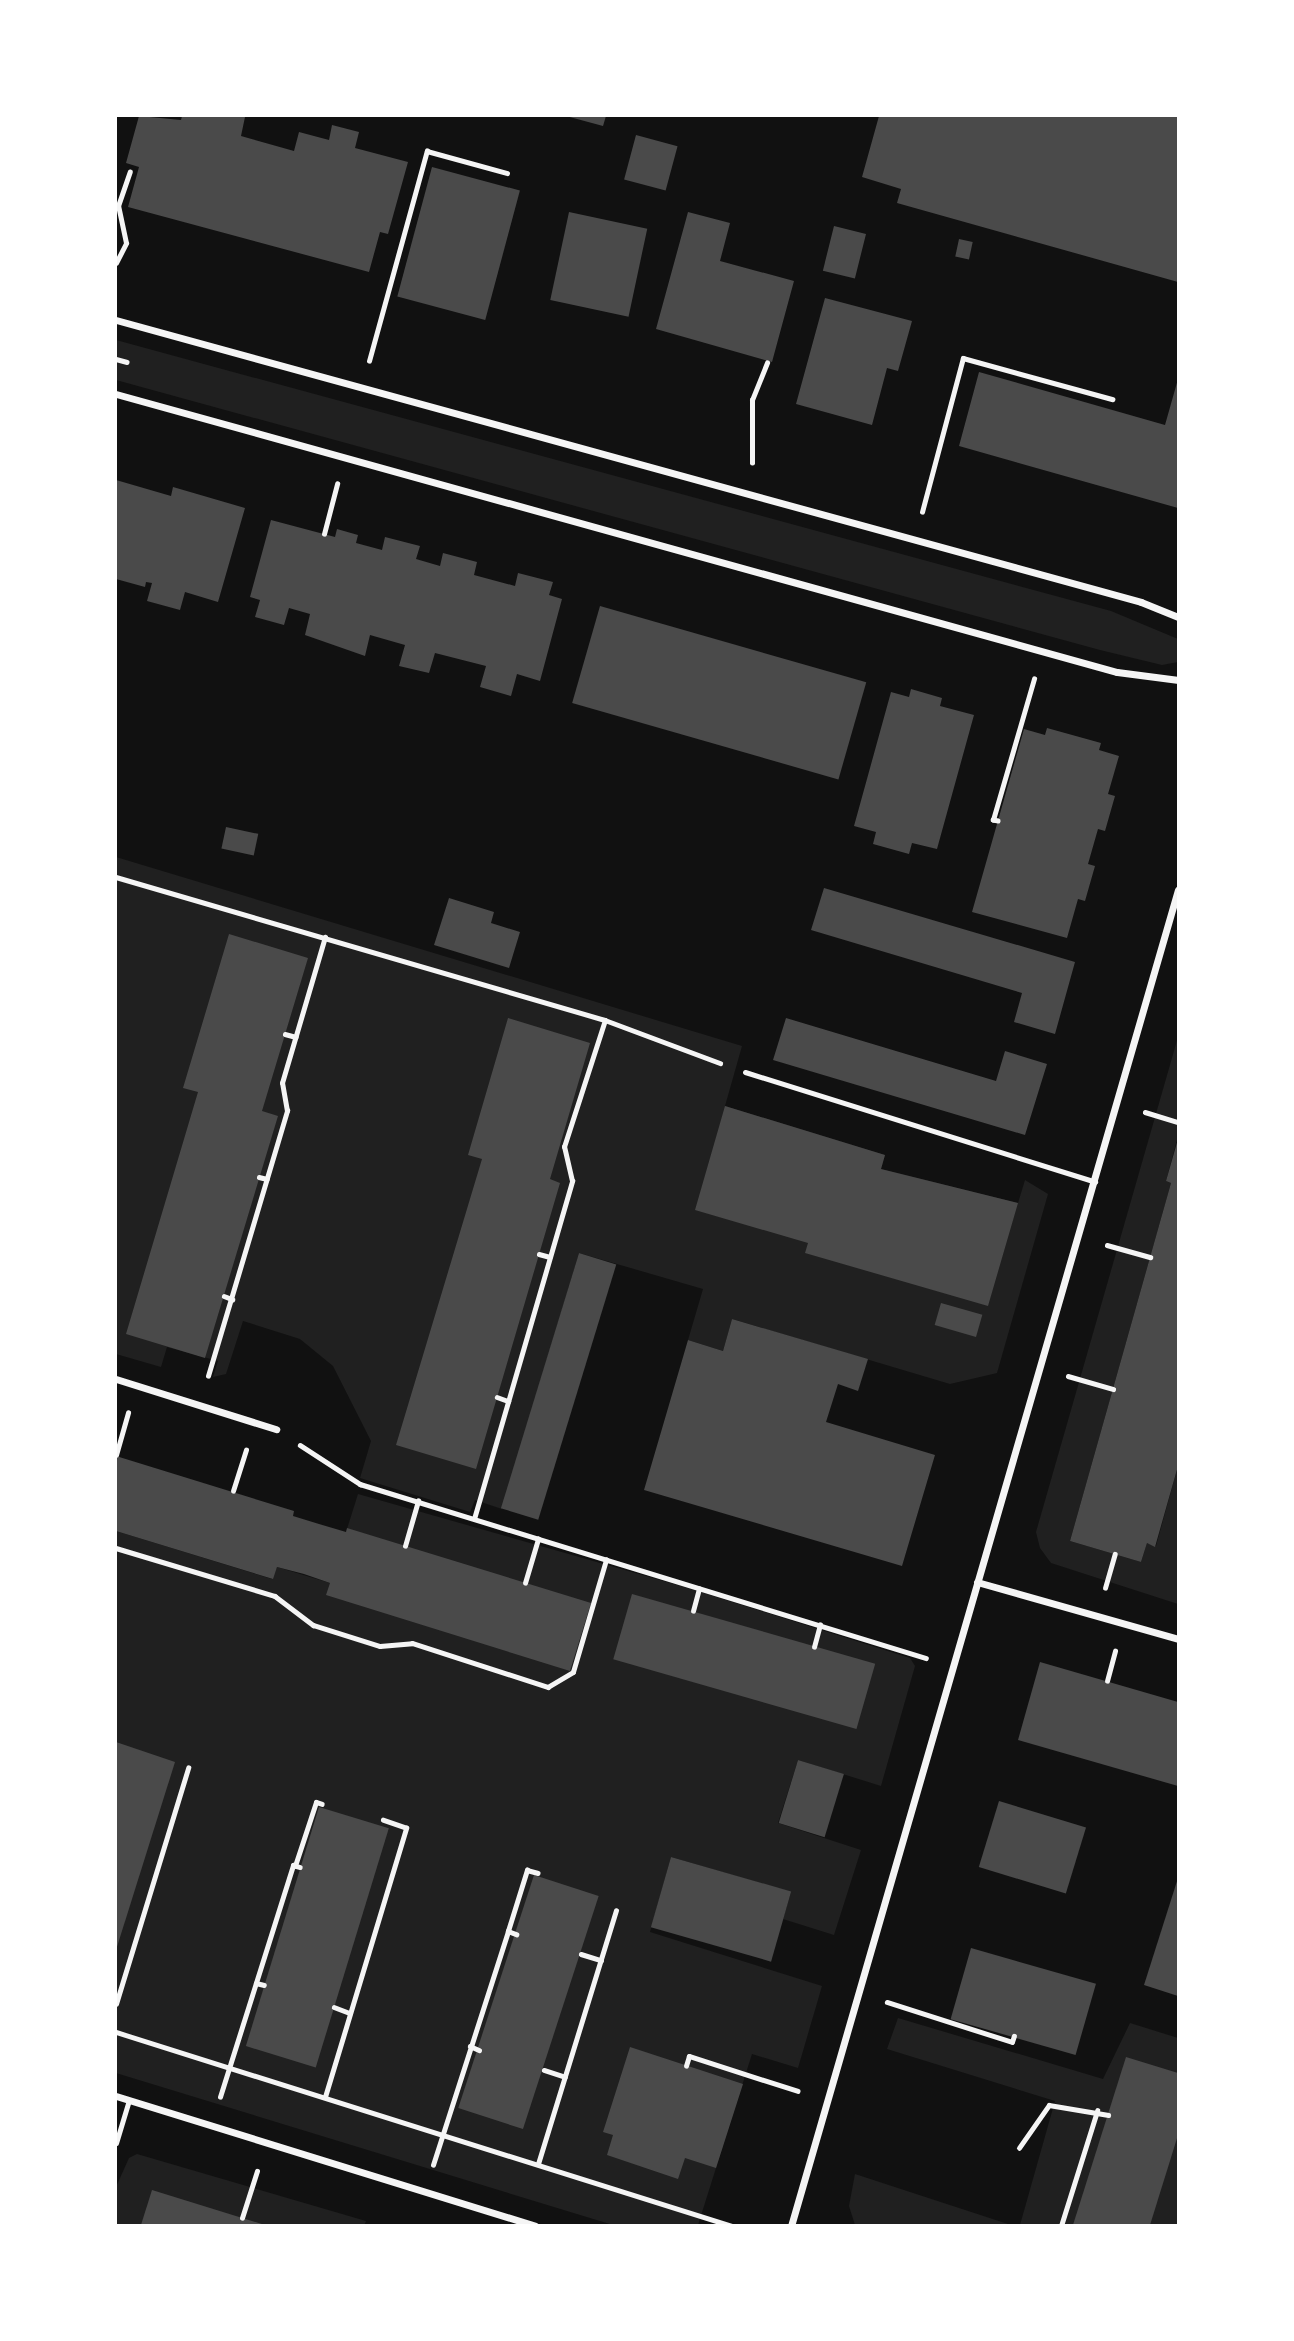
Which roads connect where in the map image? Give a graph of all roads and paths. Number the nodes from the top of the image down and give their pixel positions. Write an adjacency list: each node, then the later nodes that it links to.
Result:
1 (130, 172): 3 (path)
2 (507, 173): 6 (path)
3 (116, 263)
4 (116, 320): 6 (street)
5 (767, 363): 9 (path)
6 (362, 389): 9 (street)
7 (116, 394): 14 (street)
8 (1112, 399): 12 (path)
9 (749, 495): 12 (street)
10 (329, 514): 11 (path)
11 (324, 534)
12 (914, 541): 13 (street)
13 (1178, 617)
14 (1041, 651): 15 (street); 16 (path)
15 (1178, 680)
16 (998, 821)
17 (116, 877): 19 (path)
18 (1178, 890): 26 (street)
19 (325, 937): 20 (path); 22 (path)
20 (605, 1020): 23 (path); 29 (path)
21 (285, 1034): 22 (path)
22 (296, 1037): 25 (path)
23 (745, 1072): 26 (lane)
24 (259, 1177): 25 (path)
25 (267, 1179): 32 (path)
26 (1095, 1182): 27 (street)
27 (1079, 1237): 30 (path); 33 (street)
28 (539, 1254): 29 (path)
29 (550, 1257): 38 (path)
30 (1150, 1257)
31 (224, 1296): 32 (path)
32 (232, 1299): 39 (path)
33 (1040, 1368): 36 (path); 50 (street)
34 (116, 1379): 35 (street)
35 (137, 1386): 39 (street); 42 (path)
36 (1113, 1389)
37 (497, 1397): 38 (path)
38 (508, 1401): 45 (path)
39 (200, 1405): 40 (street)
40 (254, 1422): 41 (street); 43 (path)
41 (276, 1429): 44 (path)
42 (116, 1455)
43 (233, 1492)
44 (418, 1501): 45 (path); 47 (path)
45 (474, 1519): 46 (path)
46 (538, 1539): 49 (path); 51 (path)
47 (405, 1546)
48 (116, 1548): 49 (path)
49 (606, 1560): 52 (path)
50 (977, 1582): 55 (street); 57 (street)
51 (525, 1583)
52 (699, 1588): 53 (path); 54 (path)
53 (693, 1611)
54 (820, 1625): 56 (path); 57 (path)
55 (1178, 1639)
56 (814, 1647)
57 (951, 1666): 69 (street)
58 (188, 1768): 70 (path)
59 (322, 1804): 67 (path)
60 (383, 1820): 72 (path)
61 (538, 1873): 63 (path)
62 (616, 1911): 66 (path)
63 (508, 1931): 64 (path); 75 (path)
64 (516, 1934)
65 (581, 1954): 66 (path)
66 (601, 1960): 80 (path)
67 (256, 1983): 68 (path); 78 (path)
68 (264, 1986)
69 (859, 1994): 74 (path); 84 (street)
70 (116, 2004)
71 (334, 2007): 72 (path)
72 (350, 2013): 82 (path)
73 (116, 2032): 78 (path)
74 (1014, 2036)
75 (471, 2046): 76 (path); 88 (path)
76 (479, 2050)
77 (686, 2066): 84 (path)
78 (229, 2068): 82 (path); 87 (path)
79 (544, 2070): 80 (path)
80 (565, 2077): 92 (path)
81 (116, 2096): 83 (street)
82 (325, 2097): 88 (path)
83 (129, 2101): 87 (street); 89 (lane)
84 (829, 2101): 97 (street)
85 (1097, 2111): 86 (path); 91 (path); 98 (path)
86 (1108, 2115)
87 (211, 2126): 90 (street)
88 (443, 2134): 92 (path); 93 (path)
89 (116, 2143)
90 (265, 2143): 93 (street); 94 (path)
91 (1019, 2148)
92 (538, 2164): 96 (path)
93 (424, 2192): 95 (street)
94 (242, 2218)
95 (535, 2225)
96 (733, 2225)
97 (791, 2225)
98 (1061, 2225)

